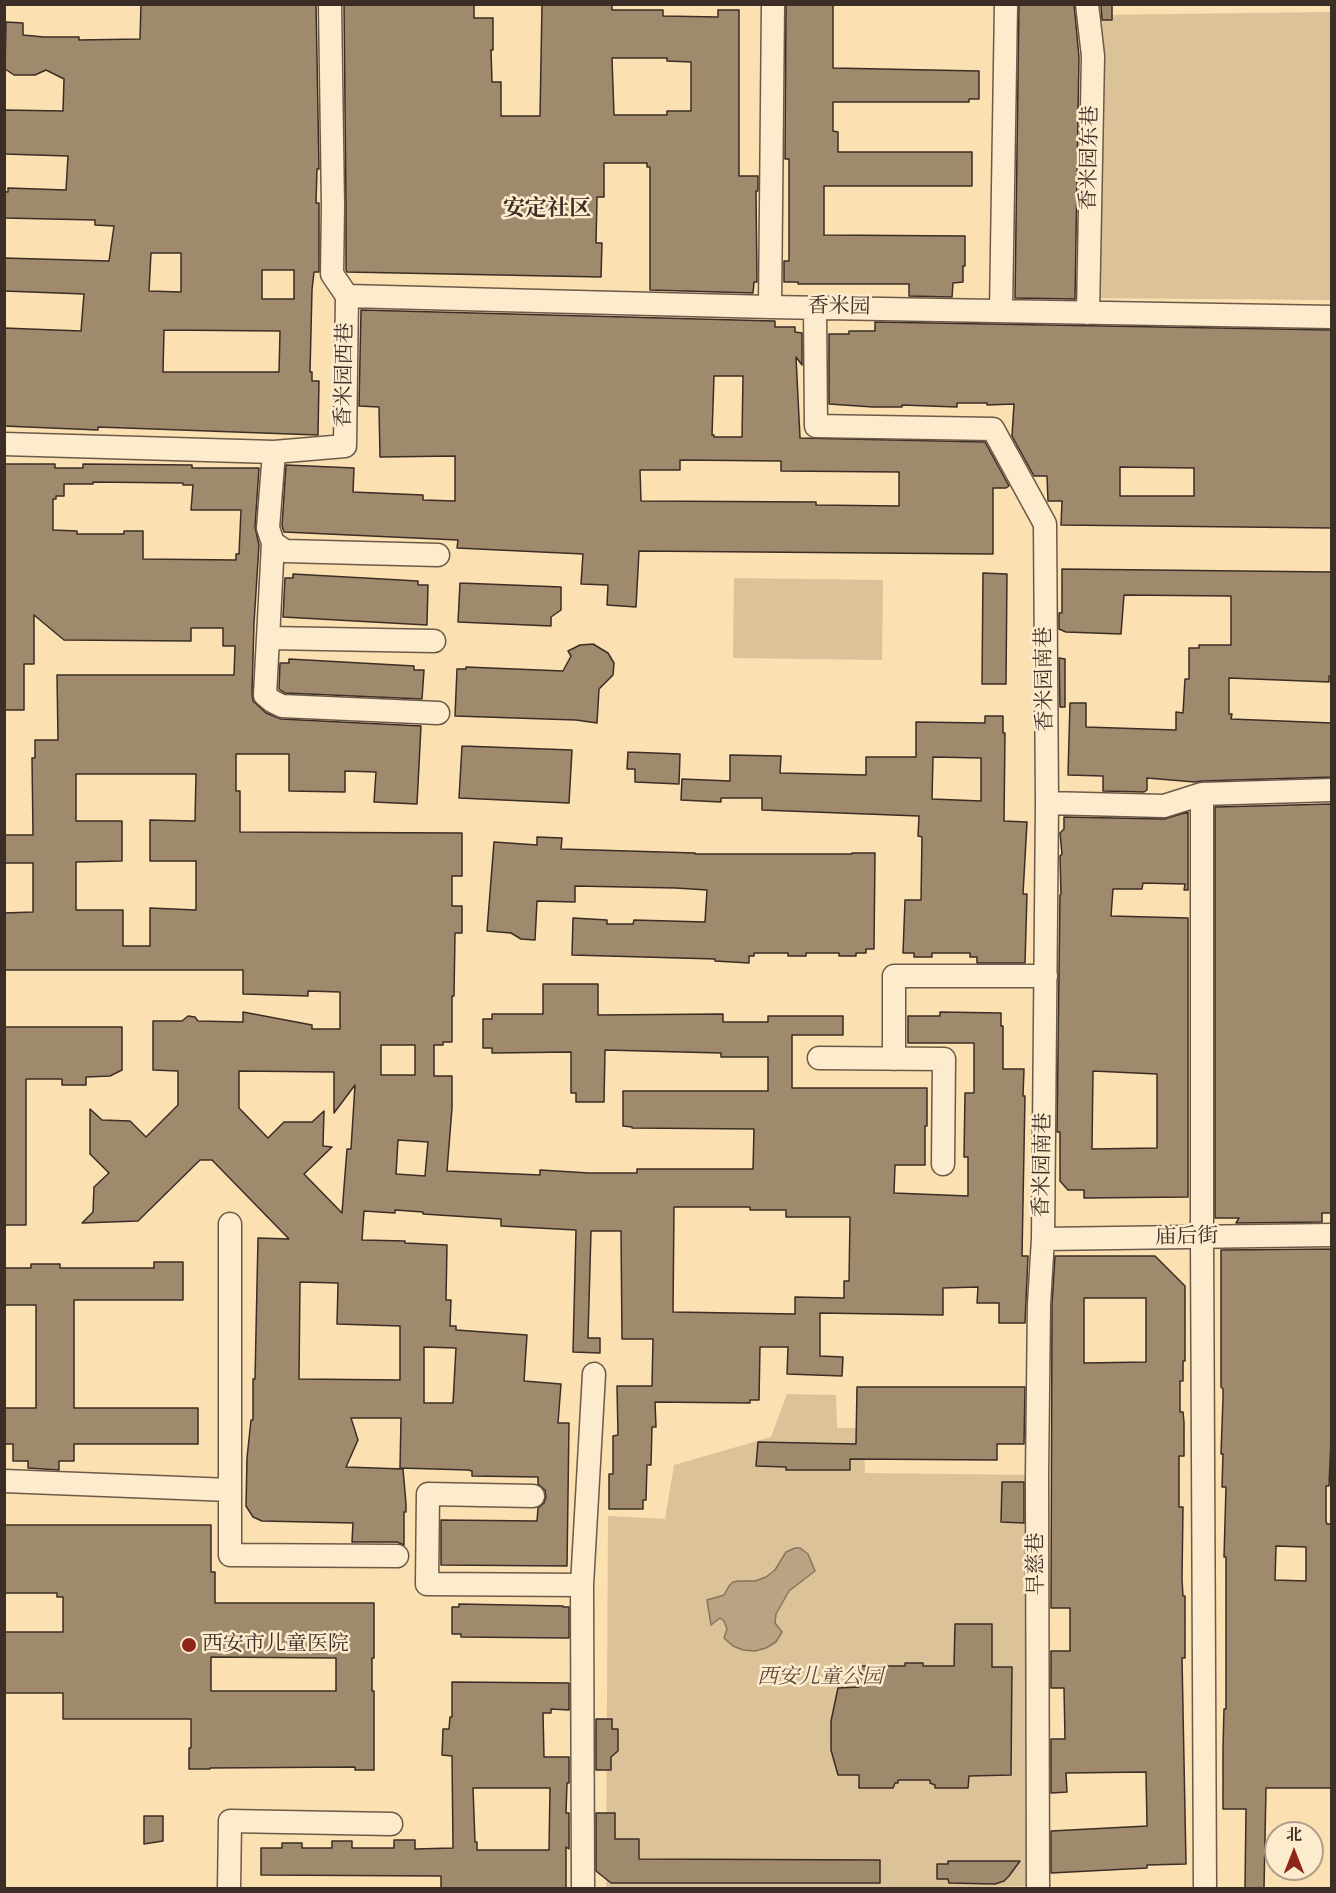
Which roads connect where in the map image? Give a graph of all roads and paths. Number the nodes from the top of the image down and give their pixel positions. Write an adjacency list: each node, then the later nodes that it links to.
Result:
1 (330, 4): 5 (street, 香米园西巷)
2 (773, 4): 6 (street)
3 (1006, 4): 8 (street)
4 (1087, 4): 9 (street, 香米园东巷)
5 (347, 296): 6 (street, 香米园); 12 (street, 香米园西巷)
6 (770, 307): 7 (street, 香米园)
7 (815, 308): 8 (street, 香米园); 20 (street, 香米园南巷)
8 (1001, 311): 9 (street, 香米园)
9 (1088, 313): 10 (street, 香米园)
10 (1332, 317)
11 (4, 444): 12 (street, 香米园西巷)
12 (274, 452): 13 (street)
13 (273, 543): 14 (street); 15 (street)
14 (438, 555)
15 (269, 638): 16 (street); 17 (street)
16 (434, 641)
17 (438, 713)
18 (1332, 790): 19 (street)
19 (1202, 794): 20 (street); 27 (street)
20 (1047, 803): 21 (street, 香米园南巷)
21 (1046, 976): 23 (street); 28 (street, 香米园南巷)
22 (819, 1058): 23 (street)
23 (894, 1059): 24 (street)
24 (943, 1164)
25 (230, 1224): 31 (street)
26 (1332, 1235): 27 (street, 庙后街)
27 (1202, 1238): 28 (street, 庙后街); 39 (street)
28 (1043, 1239): 38 (street, 早慈巷)
29 (594, 1374): 34 (street)
30 (4, 1481): 31 (street)
31 (230, 1490): 33 (street)
32 (533, 1496): 34 (street)
33 (397, 1556)
34 (582, 1585): 37 (street)
35 (391, 1824): 36 (street)
36 (229, 1888)
37 (583, 1888)
38 (1038, 1888)
39 (1205, 1888)

